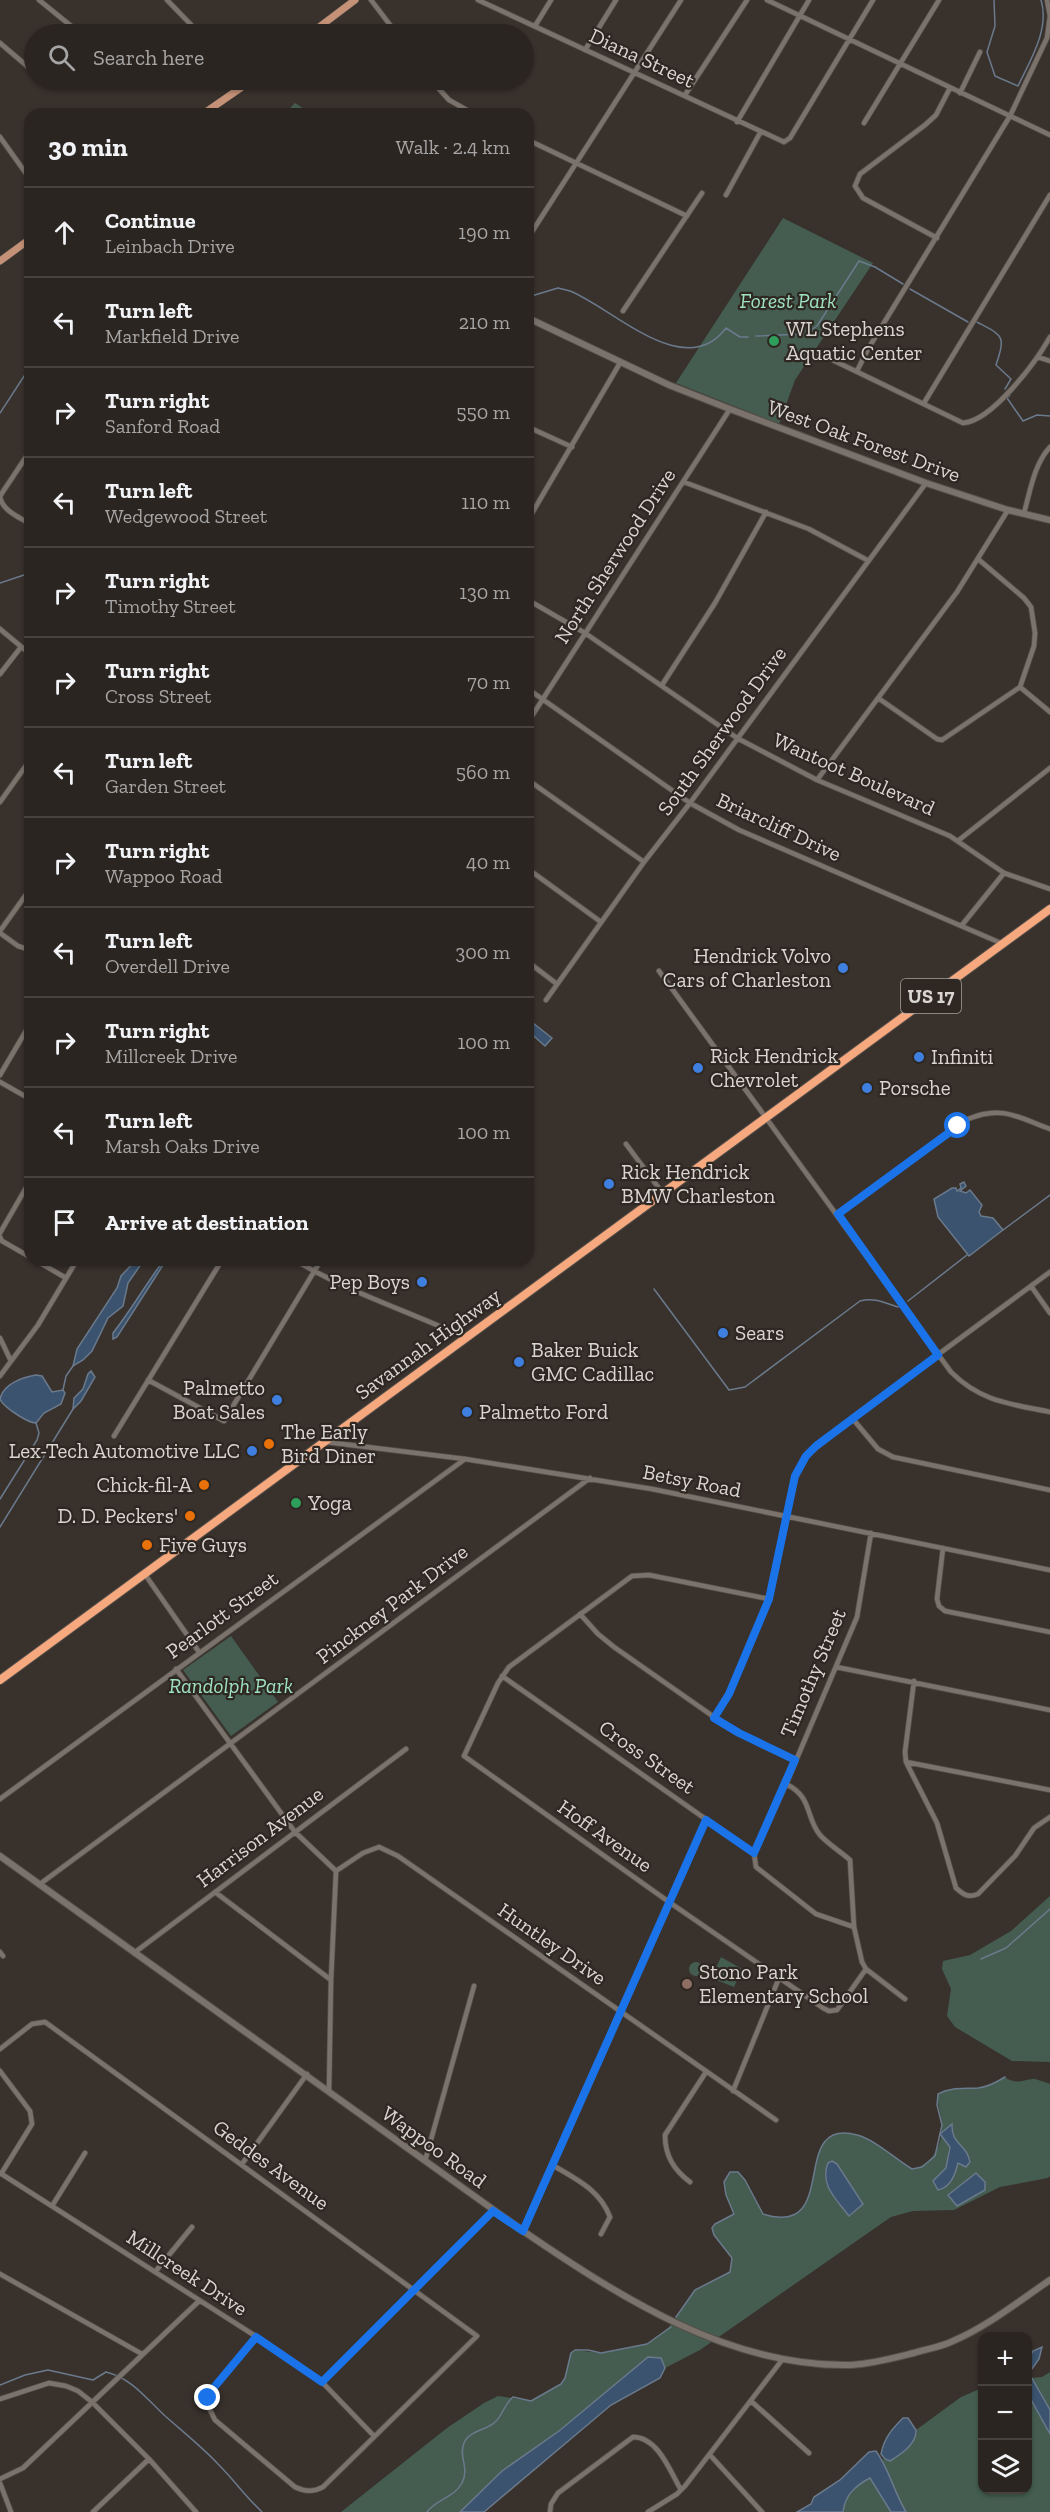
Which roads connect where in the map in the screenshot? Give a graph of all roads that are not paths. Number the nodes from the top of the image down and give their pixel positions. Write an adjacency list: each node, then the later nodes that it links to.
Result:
1 (39, 0): 17 (street)
2 (167, 0): 18 (street)
3 (355, 0): 19 (main road)
4 (371, 0): 20 (street)
5 (478, 0): 15 (street, Diana Street)
6 (552, 0): 22 (street)
7 (616, 0): 25 (street)
8 (681, 0): 29 (street)
9 (747, 0): 34 (street)
10 (767, 0): 16 (street)
11 (809, 0): 16 (street)
12 (873, 0): 23 (street)
13 (939, 0): 28 (street)
14 (1047, 0): 37 (street)
15 (485, 1): 21 (street, Diana Street)
16 (800, 15): 23 (street); 38 (street)
17 (69, 24)
18 (190, 24)
19 (323, 24)
20 (389, 24)
21 (531, 24)
22 (535, 26): 25 (street, Diana Street)
23 (849, 40): 28 (street); 40 (street, Diana Street)
24 (0, 43): 27 (street)
25 (585, 50): 29 (street, Diana Street)
26 (980, 52): 33 (street)
27 (24, 63)
28 (901, 64): 30 (street); 39 (street)
29 (634, 73): 34 (street, Diana Street); 44 (street)
30 (950, 88): 33 (street); 51 (street)
31 (236, 90): 35 (main road)
32 (440, 90): 36 (street)
33 (960, 93): 37 (street)
34 (685, 95): 38 (street, Diana Street)
35 (211, 108)
36 (463, 108)
37 (1010, 116): 41 (street); 51 (street)
38 (737, 122): 40 (street, Diana Street)
39 (864, 123)
40 (760, 133): 47 (street)
41 (1050, 135)
42 (0, 137): 45 (street)
43 (534, 143): 44 (street)
44 (575, 163): 49 (street); 50 (street)
45 (24, 171)
46 (702, 193): 49 (street)
47 (726, 195)
48 (1050, 195): 62 (street)
49 (687, 216): 54 (street)
50 (534, 228)
51 (937, 238): 61 (street)
52 (24, 243): 53 (main road)
53 (0, 261)
54 (624, 311)
55 (534, 321): 60 (street, West Oak Forest Drive)
56 (1050, 337): 58 (street)
57 (818, 353): 61 (street)
58 (1038, 357): 59 (street); 62 (street)
59 (1050, 361)
60 (620, 363): 63 (street, West Oak Forest Drive); 65 (street)
61 (857, 371): 62 (street)
62 (924, 403)
63 (730, 409): 68 (street, North Sherwood Drive); 69 (street, West Oak Forest Drive)
64 (534, 430): 65 (street)
65 (572, 447): 70 (street)
66 (1050, 447): 73 (street)
67 (24, 460): 74 (street)
68 (684, 482): 72 (street); 80 (street, North Sherwood Drive)
69 (926, 483): 71 (street, West Oak Forest Drive); 77 (street, South Sherwood Drive)
70 (534, 510)
71 (1008, 510): 73 (street, West Oak Forest Drive); 76 (street)
72 (766, 512): 77 (street); 84 (street)
73 (1024, 513): 75 (street, West Oak Forest Drive)
74 (24, 520)
75 (1050, 520)
76 (978, 559): 85 (street); 87 (street)
77 (867, 560): 91 (street, South Sherwood Drive)
78 (534, 603): 80 (street, Wantoot Boulevard)
79 (0, 629): 81 (street)
80 (585, 633): 84 (street, Wantoot Boulevard); 88 (street, North Sherwood Drive)
81 (21, 647): 82 (street); 83 (street)
82 (24, 649)
83 (0, 674)
84 (662, 685): 91 (street, Wantoot Boulevard)
85 (1020, 687): 87 (street); 90 (street)
86 (534, 693): 88 (street, Briarcliff Drive)
87 (878, 698): 94 (street)
88 (542, 699): 89 (street, North Sherwood Drive); 97 (street, Briarcliff Drive)
89 (534, 712)
90 (1050, 712)
91 (737, 738): 94 (street, Wantoot Boulevard); 97 (street, South Sherwood Drive)
92 (24, 768): 96 (street)
93 (1050, 768): 98 (street)
94 (817, 780): 98 (street, Wantoot Boulevard)
95 (534, 784): 99 (street)
96 (0, 802)
97 (690, 803): 99 (street, South Sherwood Drive); 106 (street, Briarcliff Drive)
98 (959, 840): 101 (street, Wantoot Boulevard)
99 (644, 862): 105 (street, South Sherwood Drive)
100 (534, 873): 105 (street)
101 (1004, 873): 102 (street, Wantoot Boulevard); 106 (street)
102 (1050, 889)
103 (24, 898): 107 (street)
104 (1050, 909): 108 (highway, Savannah Highway / US 17)
105 (601, 922): 112 (street, South Sherwood Drive)
106 (962, 925): 108 (street, Briarcliff Drive)
107 (0, 932): 109 (street)
108 (1003, 944): 118 (highway, Savannah Highway / US 17)
109 (24, 948)
110 (534, 967): 112 (street)
111 (659, 971): 118 (street)
112 (557, 984): 113 (street, South Sherwood Drive)
113 (546, 1000)
114 (24, 1034): 115 (street)
115 (0, 1075)
116 (0, 1082): 117 (street)
117 (24, 1096)
118 (766, 1118): 122 (highway, Savannah Highway / US 17); 123 (street)
119 (1050, 1129): 123 (street)
120 (626, 1144): 122 (street)
121 (24, 1192): 124 (street)
122 (664, 1195): 137 (highway, Savannah Highway / US 17)
123 (838, 1214): 138 (street)
124 (0, 1235): 125 (street)
125 (24, 1254)
126 (45, 1266): 133 (street)
127 (73, 1266): 133 (street)
128 (218, 1266): 141 (street)
129 (305, 1266): 131 (street)
130 (317, 1266): 131 (street)
131 (314, 1271): 137 (street); 141 (street)
132 (1050, 1272): 134 (street)
133 (66, 1278): 139 (street)
134 (1031, 1286): 135 (street); 138 (street)
135 (1050, 1313)
136 (0, 1338): 139 (street)
137 (466, 1338): 145 (highway, Savannah Highway / US 17)
138 (938, 1355): 142 (street); 143 (street)
139 (10, 1359): 140 (street)
140 (0, 1376)
141 (148, 1380): 144 (street)
142 (1050, 1412)
143 (852, 1418): 148 (street); 149 (street)
144 (114, 1436)
145 (325, 1442): 146 (street, Betsy Road); 153 (highway, Savannah Highway / US 17)
146 (465, 1459): 147 (street, Betsy Road); 157 (street, Pearlott Street)
147 (590, 1478): 149 (street, Betsy Road); 165 (street, Pinckney Park Drive)
148 (1050, 1491)
149 (786, 1516): 150 (street, Betsy Road); 154 (street)
150 (872, 1533): 151 (street, Betsy Road); 158 (street, Timothy Street)
151 (943, 1548): 152 (street, Betsy Road); 156 (street)
152 (1050, 1570)
153 (144, 1573): 157 (street); 161 (highway, Savannah Highway / US 17)
154 (769, 1599): 155 (street); 164 (street)
155 (580, 1614): 160 (street); 164 (street)
156 (1050, 1632)
157 (199, 1652): 159 (street, Pearlott Street)
158 (836, 1667): 162 (street); 167 (street, Timothy Street)
159 (176, 1669): 165 (street); 171 (street, Pearlott Street)
160 (502, 1676): 173 (street, Cross Street); 180 (street, Hoff Avenue)
161 (0, 1680)
162 (914, 1681): 163 (street); 168 (street)
163 (1050, 1710)
164 (714, 1718): 167 (street)
165 (231, 1744): 174 (street); 178 (street, Pinckney Park Drive)
166 (406, 1749): 174 (street, Harrison Avenue)
167 (795, 1760): 169 (street, Timothy Street)
168 (906, 1762): 170 (street); 172 (street)
169 (786, 1785): 175 (street, Timothy Street); 181 (street)
170 (1050, 1790)
171 (0, 1799)
172 (1050, 1817)
173 (706, 1820): 175 (street, Cross Street); 180 (street)
174 (295, 1832): 177 (street); 179 (street, Harrison Avenue)
175 (754, 1853): 181 (street, Cross Street)
176 (0, 1856): 178 (street, Wappoo Road)
177 (336, 1871): 185 (street); 188 (street, Huntley Drive)
178 (40, 1884): 182 (street, Wappoo Road)
179 (215, 1892): 182 (street, Harrison Avenue); 185 (street)
180 (669, 1902): 184 (street, Hoff Avenue); 188 (street)
181 (854, 1927): 183 (street)
182 (134, 1953): 192 (street, Wappoo Road)
183 (866, 1970): 184 (street, Hoff Avenue); 187 (street)
184 (779, 1978): 194 (street)
185 (331, 1980): 193 (street)
186 (474, 1986): 197 (street)
187 (905, 1999)
188 (621, 2012): 191 (street, Huntley Drive); 199 (street)
189 (0, 2049): 198 (street, Geddes Avenue)
190 (0, 2071): 200 (street)
191 (706, 2072): 194 (street, Huntley Drive); 201 (street)
192 (306, 2074): 193 (street, Wappoo Road); 198 (street)
193 (329, 2091): 197 (street, Wappoo Road)
194 (733, 2091): 195 (street, Huntley Drive)
195 (776, 2120)
196 (85, 2153): 202 (street)
197 (425, 2161): 203 (street, Wappoo Road)
198 (242, 2164): 210 (street, Geddes Avenue)
199 (554, 2166): 205 (street); 206 (street)
200 (1, 2174): 202 (street, Millcreek Drive)
201 (690, 2182)
202 (52, 2206): 207 (street, Millcreek Drive)
203 (493, 2211): 205 (street, Wappoo Road); 210 (street)
204 (192, 2227): 207 (street)
205 (523, 2231): 214 (street, Wappoo Road)
206 (601, 2234)
207 (155, 2272): 211 (street, Millcreek Drive)
208 (0, 2274): 213 (street)
209 (1050, 2280): 214 (street, Wappoo Road)
210 (414, 2289): 215 (street); 219 (street, Geddes Avenue)
211 (199, 2301): 212 (street, Millcreek Drive); 213 (street)
212 (256, 2337): 215 (street, Millcreek Drive); 219 (street)
213 (142, 2354): 218 (street)
214 (782, 2360): 217 (street)
215 (322, 2382): 219 (street, Millcreek Drive)
216 (0, 2399): 218 (street)
217 (751, 2401): 220 (street); 221 (street)
218 (92, 2402): 222 (street); 223 (street)
219 (374, 2436)
220 (809, 2453)
221 (710, 2455): 224 (street); 230 (street)
222 (149, 2459): 226 (street); 227 (street)
223 (0, 2481): 225 (street)
224 (681, 2490): 228 (street); 229 (street)
225 (10, 2512)
226 (93, 2512)
227 (196, 2512)
228 (550, 2512)
229 (648, 2512)
230 (762, 2512)

